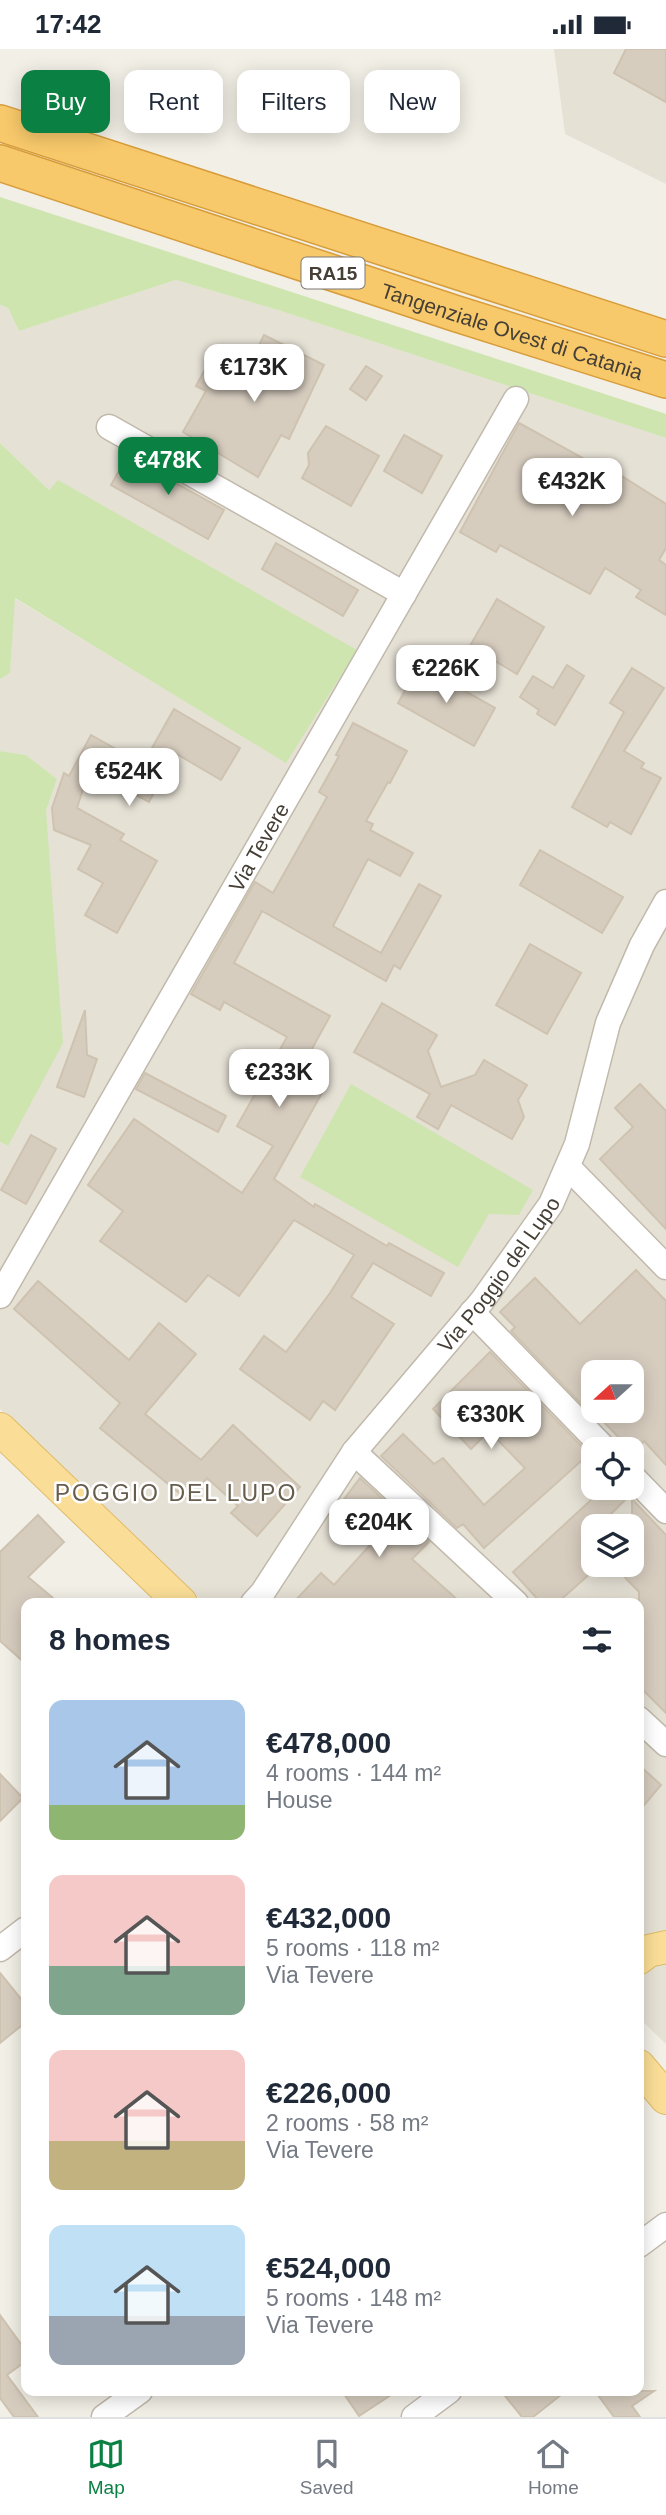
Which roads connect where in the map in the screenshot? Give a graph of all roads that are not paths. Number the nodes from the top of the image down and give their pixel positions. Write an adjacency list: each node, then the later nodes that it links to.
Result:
1 (0, 123): 3 (highway, Tangenziale Ovest di Catania / RA15)
2 (0, 163): 4 (highway, Tangenziale Ovest di Catania / RA15)
3 (666, 339)
4 (666, 380)
5 (516, 399): 7 (street, Via Tevere)
6 (109, 427): 7 (street)
7 (404, 594): 11 (street, Via Tevere)
8 (665, 905): 9 (street, Via Poggio del Lupo)
9 (568, 1167): 10 (street); 12 (street, Via Poggio del Lupo)
10 (666, 1267)
11 (0, 1296)
12 (471, 1312): 14 (street); 15 (street, Via Poggio del Lupo)
13 (0, 1429): 18 (main road)
14 (593, 1437)
15 (354, 1452): 19 (street, Via Poggio del Lupo); 20 (street)
16 (644, 1488): 17 (street)
17 (666, 1511)
18 (176, 1598)
19 (258, 1598)
20 (511, 1598)
21 (644, 1724): 22 (street)
22 (666, 1744)
23 (666, 1947): 24 (main road)
24 (644, 1954)
25 (644, 2072): 26 (main road)
26 (666, 2098)
27 (666, 2225): 28 (street)
28 (644, 2241)
29 (133, 2396): 31 (street)
30 (442, 2396): 32 (street)
31 (104, 2417)
32 (414, 2417)

